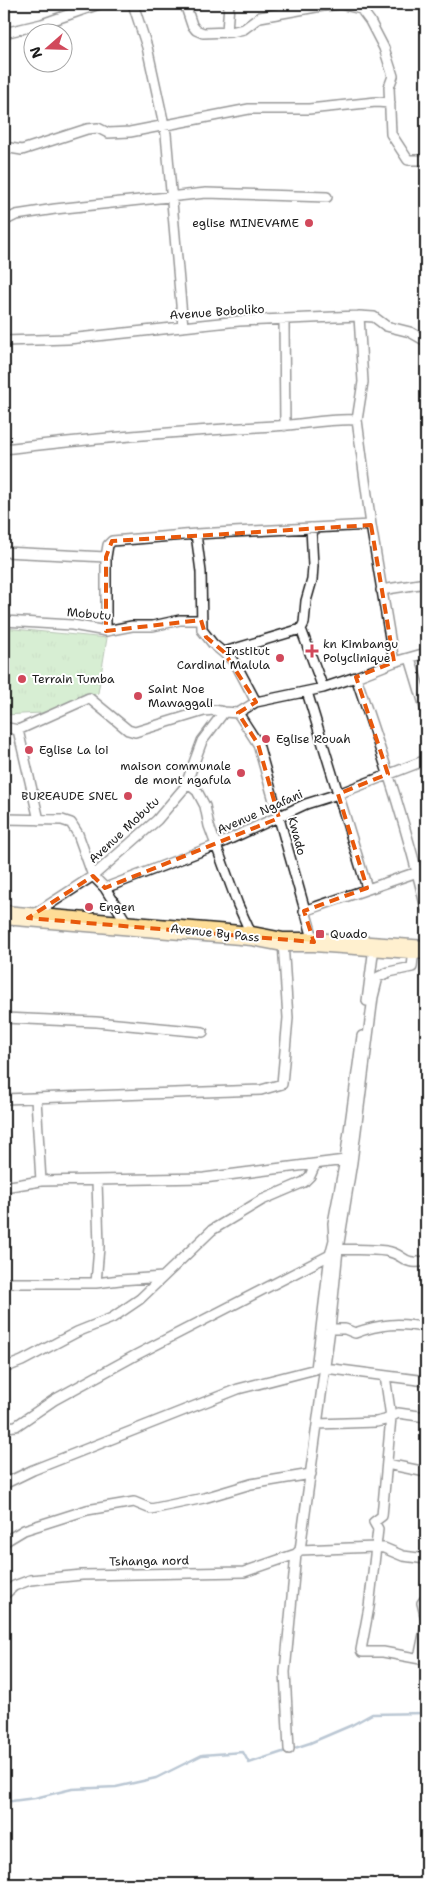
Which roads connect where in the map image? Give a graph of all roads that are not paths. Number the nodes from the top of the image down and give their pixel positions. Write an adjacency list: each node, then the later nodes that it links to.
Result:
1 (99, 4): 6 (street)
2 (133, 4): 8 (street)
3 (185, 4): 5 (street)
4 (229, 4): 5 (street)
5 (227, 31): 7 (street)
6 (4, 33)
7 (390, 103): 8 (street); 10 (street)
8 (165, 126): 9 (street); 11 (street)
9 (4, 147)
10 (426, 160)
11 (172, 196): 12 (street); 13 (street); 16 (street)
12 (327, 197)
13 (4, 221)
14 (359, 316): 15 (street, Avenue Boboliko); 18 (street, Avenue Boboliko); 19 (street)
15 (284, 320): 16 (street, Avenue Boboliko); 20 (street)
16 (183, 327): 17 (street, Avenue Boboliko)
17 (4, 341)
18 (426, 341)
19 (358, 420): 20 (street); 22 (street)
20 (285, 426): 21 (street)
21 (4, 449)
22 (372, 525): 23 (street); 28 (street)
23 (311, 528): 24 (street); 31 (street)
24 (196, 534): 26 (street); 29 (street)
25 (4, 552): 26 (street)
26 (106, 557): 32 (street)
27 (426, 583): 28 (street)
28 (381, 590): 36 (street)
29 (201, 620): 32 (street, Mobutu); 33 (street)
30 (4, 621): 32 (street, Mobutu)
31 (301, 629): 33 (street); 38 (street)
32 (106, 631)
33 (224, 652): 40 (street)
34 (426, 653): 35 (street)
35 (410, 658): 36 (street); 41 (street)
36 (394, 662): 37 (street)
37 (356, 677): 38 (street); 47 (street)
38 (323, 688): 39 (street)
39 (307, 692): 40 (street); 49 (street)
40 (256, 702): 43 (street)
41 (426, 711)
42 (224, 712): 43 (street); 45 (street); 48 (street, Avenue Mobutu)
43 (238, 713): 50 (street, Kwado)
44 (4, 727): 45 (street)
45 (18, 730): 52 (street)
46 (426, 760): 47 (street, Avenue Ngafani)
47 (388, 774): 49 (street, Avenue Ngafani); 54 (street)
48 (186, 782): 53 (street); 55 (street, Avenue Mobutu)
49 (338, 794): 50 (street, Avenue Ngafani); 57 (street)
50 (279, 818): 53 (street, Avenue Ngafani); 59 (street, Kwado)
51 (4, 819): 52 (street)
52 (39, 820): 55 (street)
53 (217, 845): 56 (street, Avenue Ngafani); 63 (street)
54 (422, 870): 57 (street); 58 (street)
55 (93, 876): 56 (street); 61 (street, Avenue Mobutu)
56 (105, 888): 62 (street)
57 (367, 888): 59 (street)
58 (426, 909)
59 (304, 911): 65 (street, Kwado)
60 (4, 915): 61 (highway, Avenue By Pass); 66 (street)
61 (28, 918): 62 (highway, Avenue By Pass)
62 (128, 925): 63 (highway, Avenue By Pass)
63 (252, 936): 64 (highway, Avenue By Pass)
64 (283, 942): 65 (highway, Avenue By Pass); 72 (street)
65 (314, 942): 67 (highway, Avenue By Pass)
66 (4, 944)
67 (374, 947): 68 (highway, Avenue By Pass); 73 (street)
68 (420, 950): 78 (street)
69 (4, 1018): 70 (street)
70 (203, 1032)
71 (4, 1099): 72 (street)
72 (36, 1099): 75 (street)
73 (345, 1160): 74 (street); 79 (street)
74 (315, 1165): 76 (street); 81 (street)
75 (41, 1181): 76 (street); 77 (street)
76 (97, 1181): 83 (street)
77 (4, 1186)
78 (338, 1249): 80 (street); 85 (street)
79 (330, 1255): 93 (street); 97 (street)
80 (426, 1261)
81 (163, 1277): 83 (street); 86 (street)
82 (4, 1283): 83 (street)
83 (96, 1283)
84 (426, 1328): 85 (street)
85 (330, 1329): 87 (street)
86 (4, 1368)
87 (325, 1368): 88 (street); 92 (street)
88 (385, 1376): 89 (street); 90 (street)
89 (426, 1381)
90 (390, 1417): 91 (street); 92 (street); 94 (street)
91 (426, 1417)
92 (317, 1424): 96 (street)
93 (4, 1427)
94 (387, 1464): 95 (street); 99 (street)
95 (426, 1472)
96 (311, 1474): 98 (street); 100 (street)
97 (4, 1484)
98 (4, 1542)
99 (375, 1547): 100 (street, Tshanga nord); 101 (street, Tshanga nord); 106 (street)
100 (298, 1552): 102 (street, Tshanga nord); 107 (street)
101 (426, 1558)
102 (4, 1595)
103 (426, 1598): 104 (street)
104 (426, 1619)
105 (426, 1625): 106 (street)
106 (422, 1659)
107 (289, 1749)

